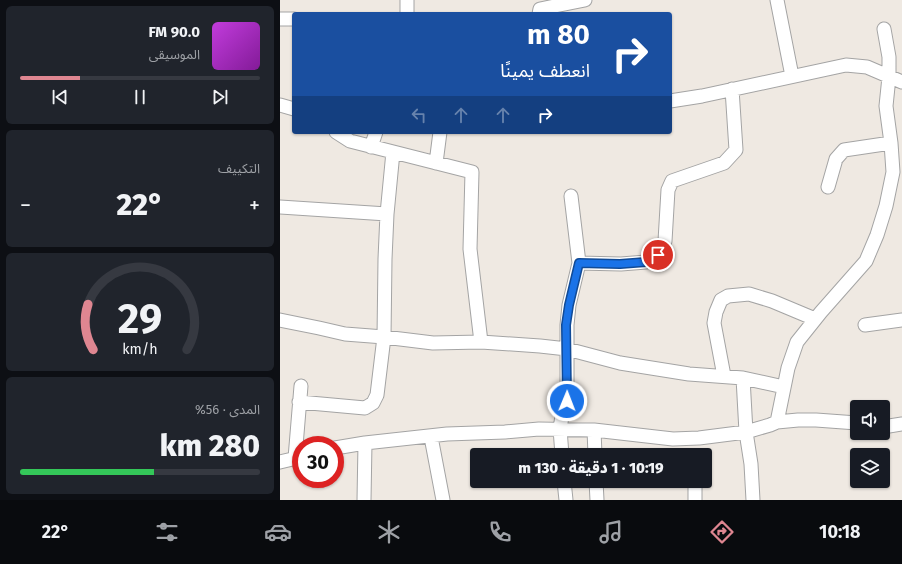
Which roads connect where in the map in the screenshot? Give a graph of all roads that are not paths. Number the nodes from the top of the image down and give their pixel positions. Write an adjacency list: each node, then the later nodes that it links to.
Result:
1 (407, 0): 4 (street)
2 (777, 0): 9 (street)
3 (578, 1): 5 (street)
4 (407, 12)
5 (539, 12)
6 (280, 19): 7 (street)
7 (292, 19)
8 (884, 29): 10 (street)
9 (792, 76): 10 (street); 12 (street)
10 (889, 77): 11 (street); 19 (street)
11 (902, 82)
12 (732, 89): 13 (street); 28 (street)
13 (672, 101)
14 (280, 104): 15 (street)
15 (292, 108)
16 (339, 134): 20 (street)
17 (375, 134): 20 (street)
18 (440, 134): 22 (street)
19 (891, 142): 23 (street); 24 (street)
20 (371, 147): 21 (street)
21 (393, 152): 22 (street); 27 (street)
22 (436, 163): 34 (street)
23 (897, 181): 29 (street)
24 (828, 187)
25 (571, 196): 28 (street)
26 (280, 207): 27 (street)
27 (387, 214): 33 (street)
28 (579, 263): 35 (street)
29 (815, 319): 36 (street); 39 (street)
30 (280, 320): 33 (street)
31 (902, 320): 32 (street)
32 (865, 325)
33 (384, 337): 34 (street); 40 (street)
34 (481, 342): 35 (street)
35 (567, 349): 36 (street); 45 (street)
36 (724, 376): 37 (street)
37 (743, 378): 39 (street); 47 (street)
38 (301, 386): 40 (street)
39 (784, 387): 41 (street)
40 (299, 402): 48 (street)
41 (777, 422): 42 (street); 47 (street)
42 (850, 422)
43 (902, 424): 44 (street)
44 (890, 426)
45 (560, 430): 46 (street); 49 (street); 52 (street)
46 (594, 430): 47 (street); 53 (street)
47 (746, 432): 62 (street)
48 (298, 436)
49 (431, 437): 50 (street); 59 (street)
50 (365, 443): 51 (street); 58 (street)
51 (344, 446)
52 (561, 448)
53 (595, 448)
54 (292, 459): 55 (street)
55 (280, 462)
56 (565, 488): 60 (street)
57 (596, 488): 61 (street)
58 (364, 500)
59 (443, 500)
60 (566, 500)
61 (597, 500)
62 (753, 500)

